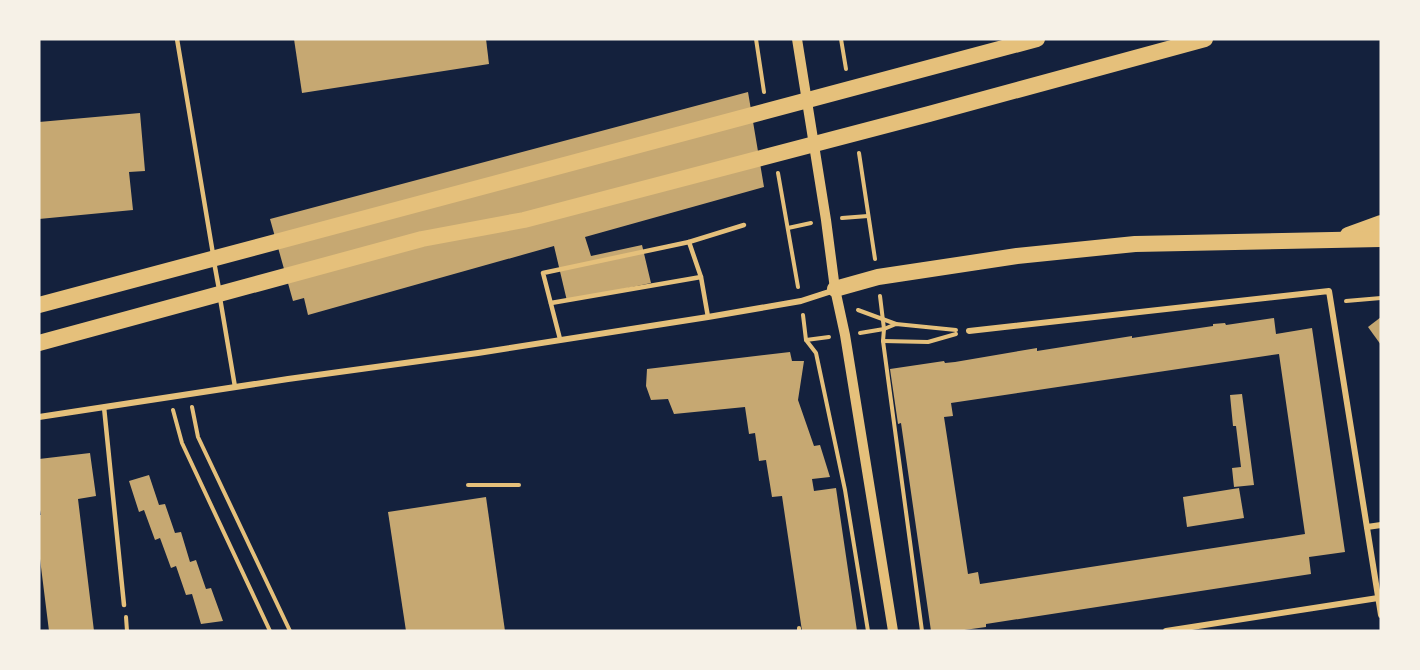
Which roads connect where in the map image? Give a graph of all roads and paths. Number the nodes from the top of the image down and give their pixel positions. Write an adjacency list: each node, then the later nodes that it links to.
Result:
1 (177, 39): 27 (lane)
2 (797, 39): 15 (street)
3 (841, 39): 6 (path)
4 (1037, 39): 20 (highway)
5 (1205, 39): 26 (highway)
6 (846, 73)
7 (859, 152): 14 (path)
8 (1381, 223): 11 (highway)
9 (744, 225): 12 (lane)
10 (1381, 239): 11 (highway)
11 (1332, 241): 14 (highway)
12 (689, 242): 13 (lane); 18 (lane)
13 (701, 277): 18 (lane); 21 (lane)
14 (878, 277): 15 (highway); 22 (path)
15 (835, 289): 17 (street); 42 (street)
16 (1381, 298): 19 (path)
17 (801, 301): 21 (street); 41 (path)
18 (551, 303): 24 (lane)
19 (1331, 303): 23 (street); 35 (street)
20 (39, 305)
21 (708, 317): 24 (street)
22 (884, 329): 23 (path); 25 (path)
23 (969, 331): 25 (path)
24 (560, 339): 27 (street)
25 (883, 341): 43 (path)
26 (39, 343)
27 (235, 387): 28 (street)
28 (189, 395): 29 (street); 40 (path)
29 (170, 398): 30 (street); 39 (path)
30 (104, 407): 31 (street); 37 (lane)
31 (39, 417)
32 (468, 485): 33 (path)
33 (519, 485)
34 (1381, 525): 35 (street)
35 (1366, 526): 36 (street)
36 (1378, 598): 38 (street); 44 (street)
37 (124, 605)
38 (1381, 615)
39 (270, 631)
40 (290, 631)
41 (868, 631)
42 (893, 631)
43 (922, 631)
44 (1166, 631)

